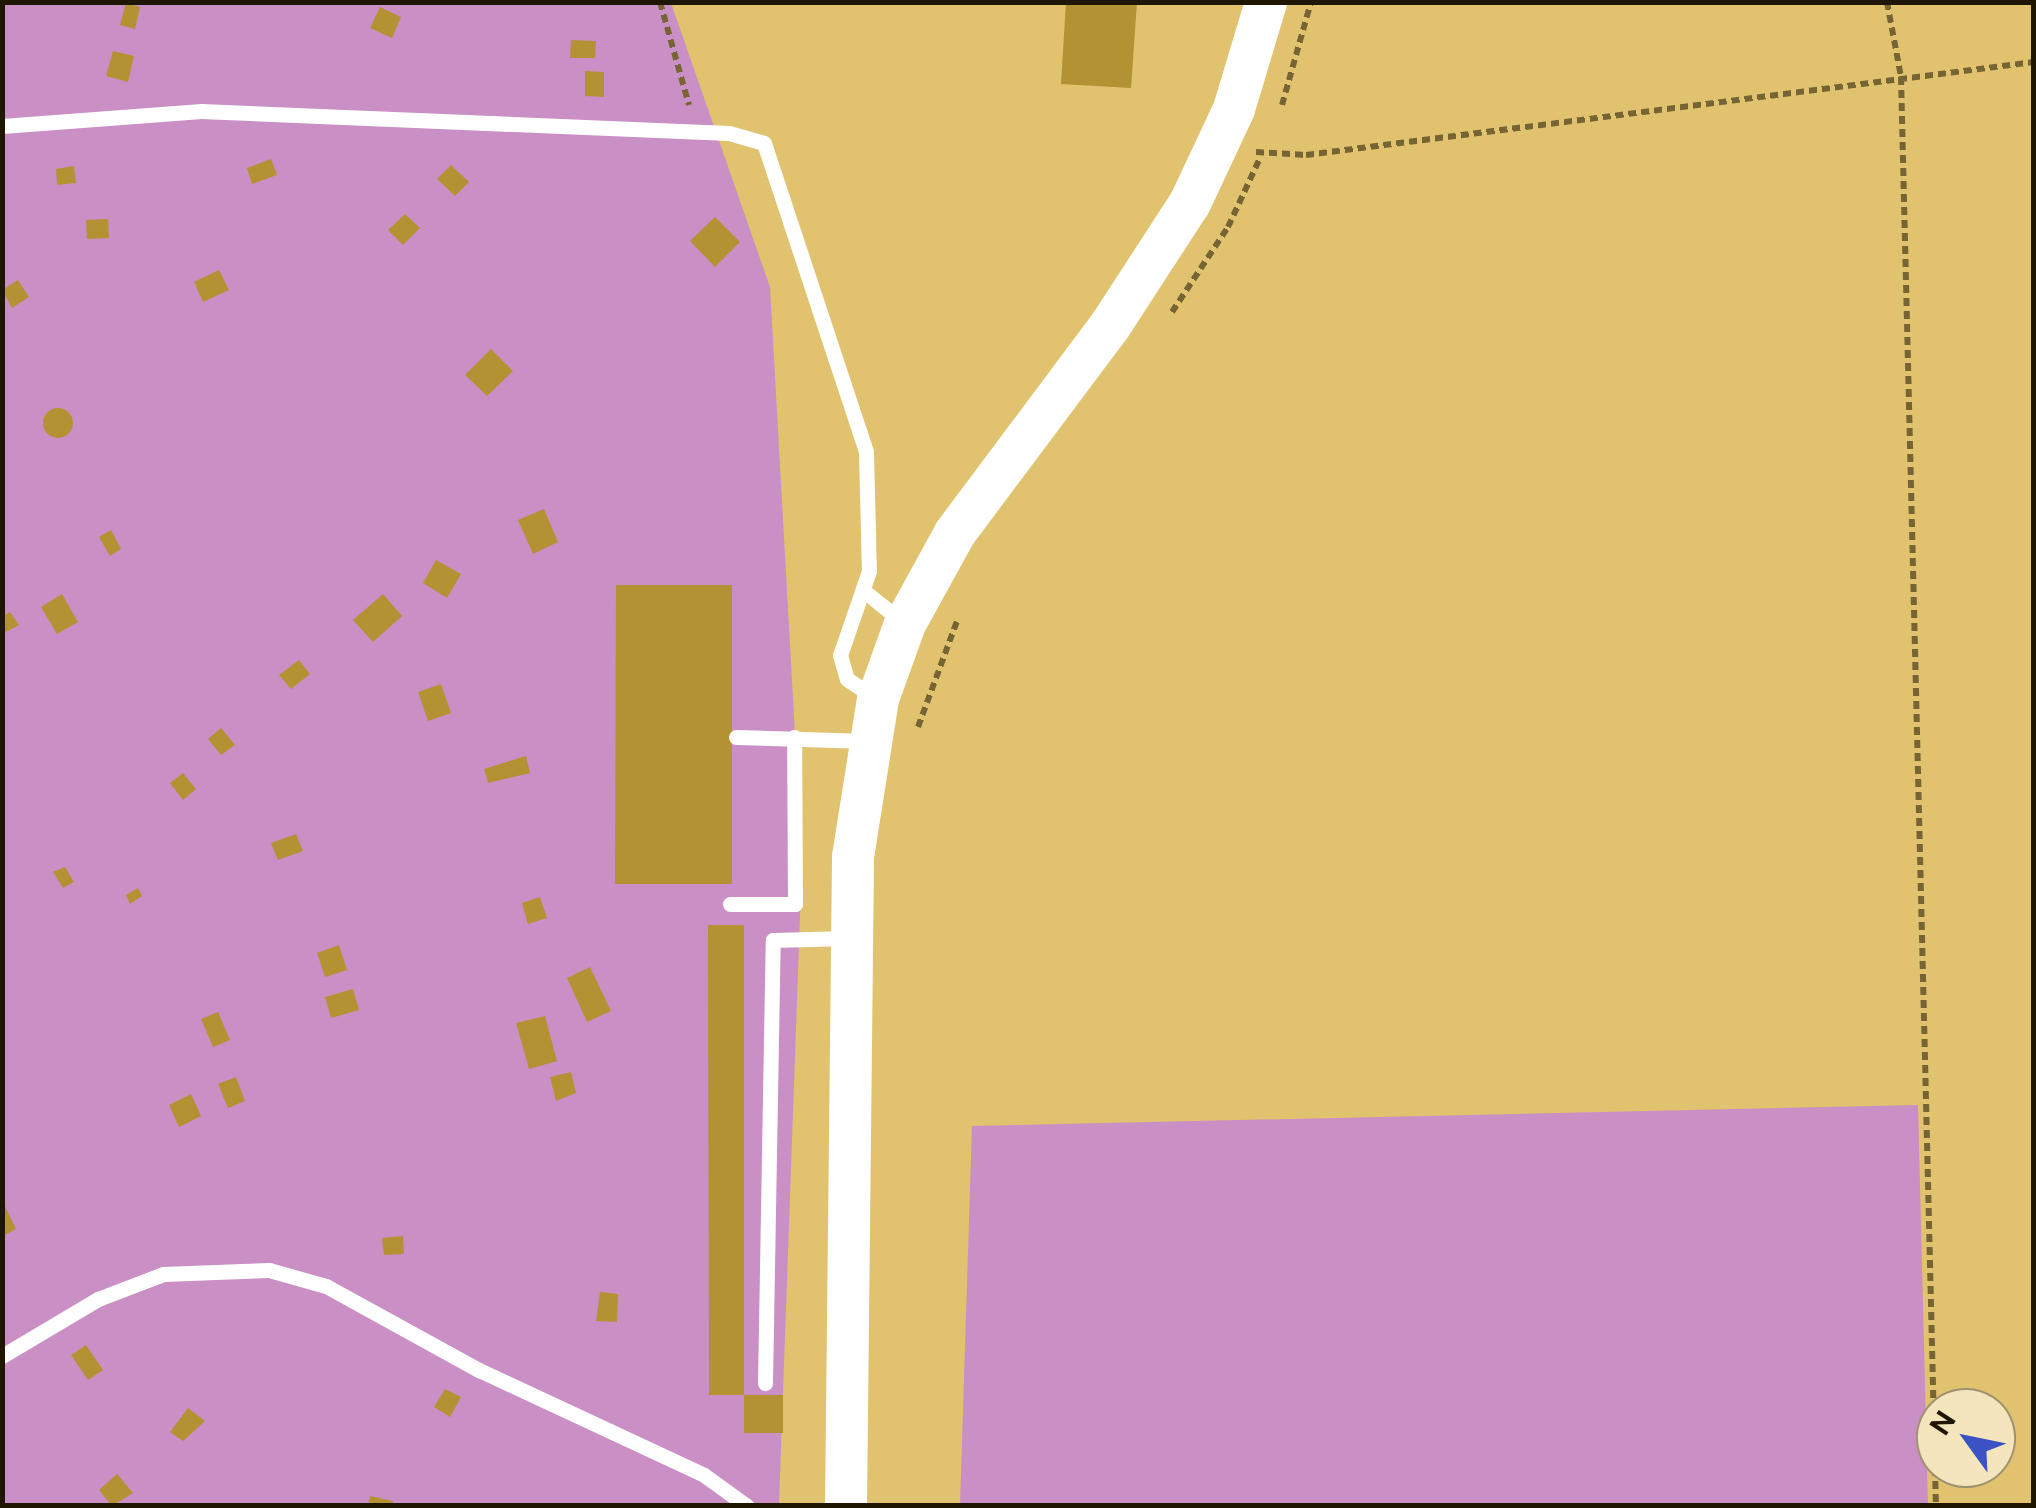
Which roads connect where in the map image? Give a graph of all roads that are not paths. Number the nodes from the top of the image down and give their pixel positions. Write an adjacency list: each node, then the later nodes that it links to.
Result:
1 (1266, 2): 4 (main road)
2 (2, 126): 3 (lane)
3 (864, 591): 4 (lane); 5 (lane)
4 (905, 624): 5 (main road)
5 (878, 699): 8 (main road)
6 (794, 736): 7 (lane); 8 (lane); 9 (lane)
7 (736, 737)
8 (867, 741): 10 (main road)
9 (730, 904)
10 (852, 938): 12 (lane); 14 (main road)
11 (2, 1356): 13 (lane)
12 (765, 1384)
13 (747, 1506)
14 (846, 1506)

